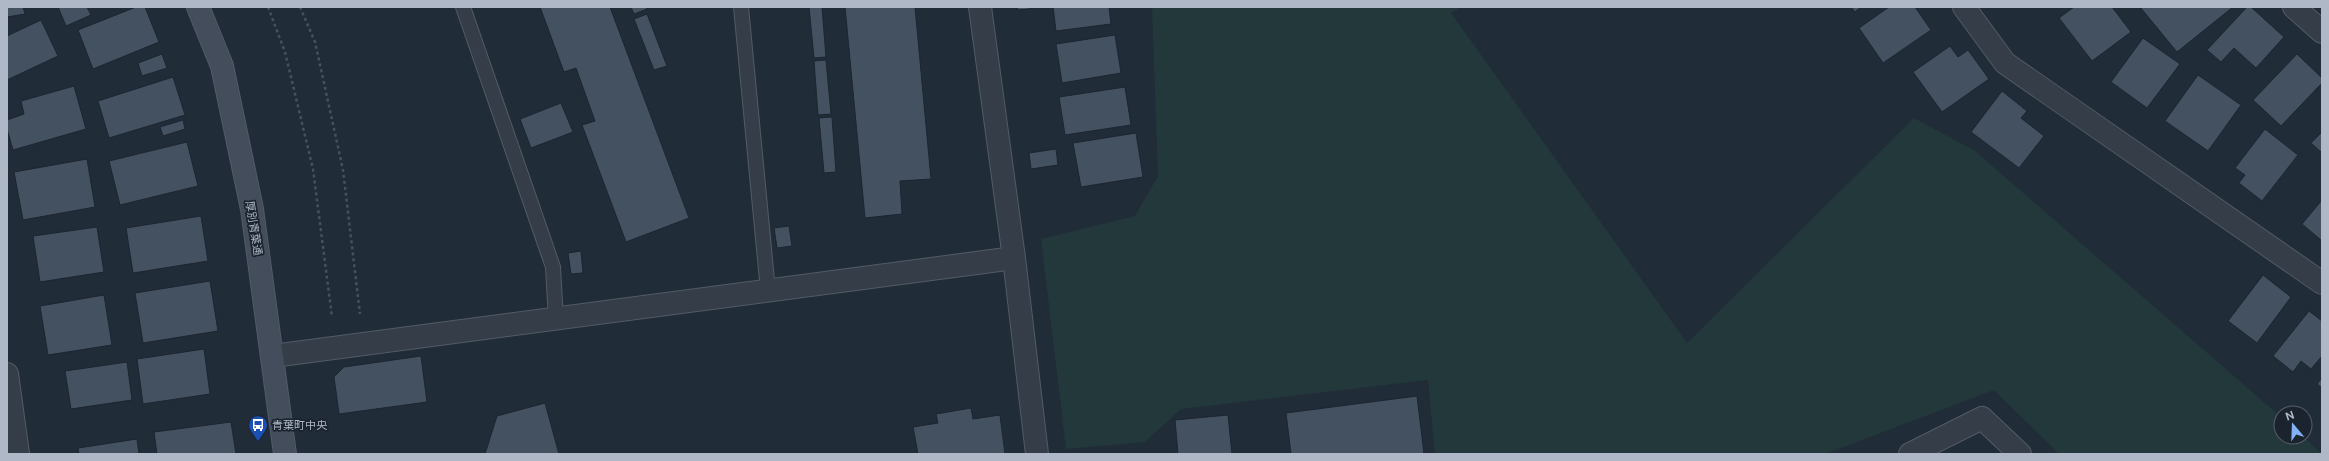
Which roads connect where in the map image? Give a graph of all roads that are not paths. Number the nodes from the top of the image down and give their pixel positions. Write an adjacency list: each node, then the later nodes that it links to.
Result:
1 (198, 7): 12 (street, 厚別青葉通)
2 (463, 7): 11 (lane)
3 (741, 7): 10 (lane)
4 (980, 7): 8 (street)
5 (1964, 7): 9 (street)
6 (2294, 7): 7 (street)
7 (2322, 32)
8 (1014, 258): 10 (street); 16 (street)
9 (2322, 283)
10 (768, 290): 11 (street)
11 (556, 320): 12 (street)
12 (272, 356): 15 (street, 厚別青葉通)
13 (7, 374): 14 (street)
14 (18, 454)
15 (285, 454)
16 (1037, 454)
17 (1910, 454): 18 (street)
18 (2020, 454)

